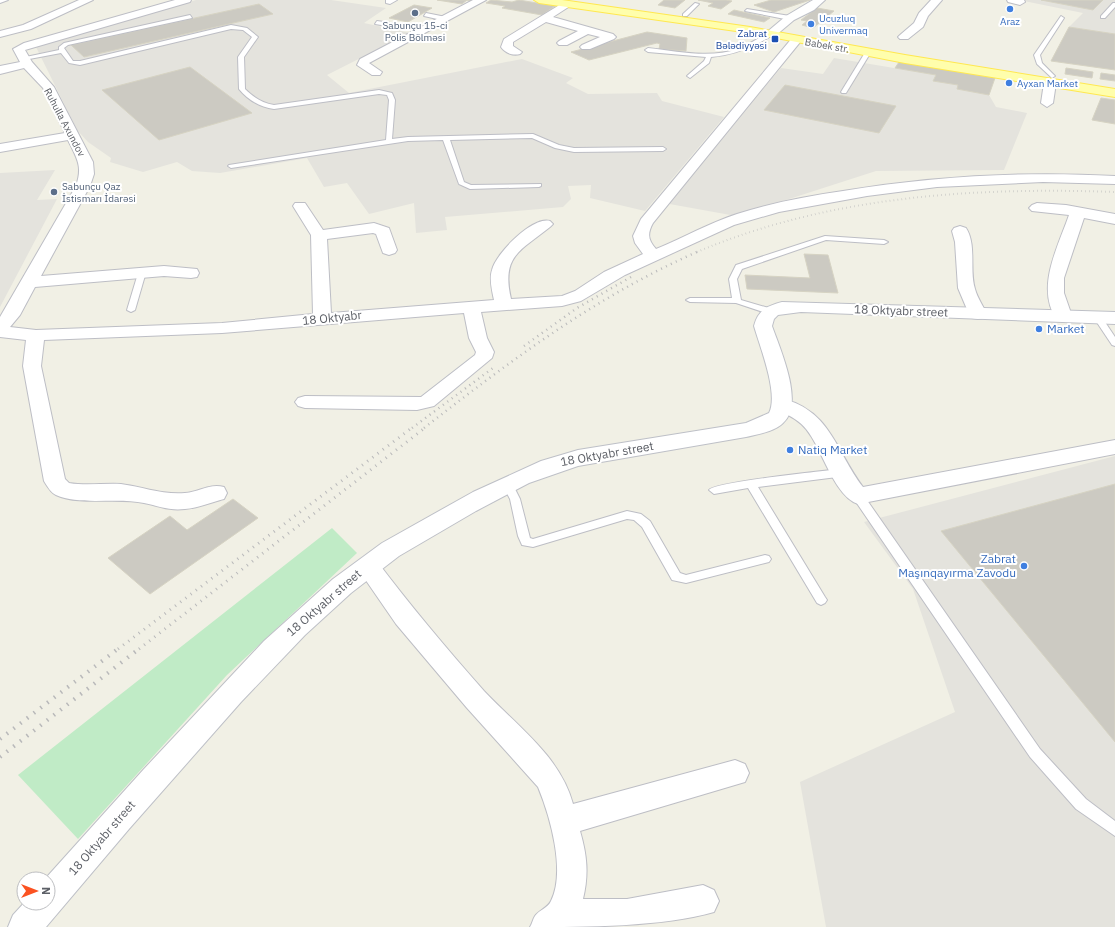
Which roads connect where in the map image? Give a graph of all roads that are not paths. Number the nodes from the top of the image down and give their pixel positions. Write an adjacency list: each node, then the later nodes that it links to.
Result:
1 (6, 0): 9 (lane)
2 (88, 0): 26 (street)
3 (186, 0): 37 (street)
4 (482, 0): 18 (street)
5 (539, 0): 10 (main road, Babek str.)
6 (582, 0): 15 (main road, Babek str.)
7 (820, 0): 20 (street)
8 (936, 0): 27 (street)
9 (0, 2)
10 (566, 4): 19 (street); 25 (main road, Babek str.)
11 (697, 4): 15 (lane)
12 (1115, 4): 17 (lane)
13 (747, 10): 20 (lane)
14 (426, 15): 18 (lane)
15 (685, 15): 25 (main road, Babek str.)
16 (190, 17): 33 (lane)
17 (1103, 17)
18 (446, 18): 23 (street)
19 (545, 18): 24 (street); 34 (street)
20 (790, 18): 25 (street)
21 (1061, 18): 41 (lane)
22 (377, 23): 23 (lane)
23 (424, 30): 39 (street)
24 (587, 30): 29 (street); 30 (street)
25 (774, 32): 28 (main road, Babek str.); 36 (lane); 41 (main road, Babek str.)
26 (0, 34)
27 (904, 37)
28 (797, 39): 35 (main road, Babek str.); 63 (street)
29 (562, 43)
30 (586, 47)
31 (7, 48): 37 (street)
32 (648, 50): 36 (lane)
33 (62, 51): 37 (lane); 48 (lane)
34 (516, 52)
35 (868, 52): 41 (main road, Babek str.); 43 (lane)
36 (709, 55): 40 (lane)
37 (24, 56): 38 (street); 46 (street, Ruhulla Axundov)
38 (0, 70)
39 (376, 72)
40 (690, 76)
41 (1051, 80): 42 (main road, Babek str.); 44 (main road, Babek str.); 45 (street)
42 (1115, 85)
43 (844, 92)
44 (1115, 92)
45 (1047, 103)
46 (72, 136): 49 (street); 66 (street, Ruhulla Axundov)
47 (446, 138): 48 (lane); 50 (lane); 53 (lane)
48 (390, 141): 51 (lane)
49 (0, 148)
50 (663, 149)
51 (231, 166)
52 (1115, 180): 63 (street, 18 Oktyabr)
53 (539, 185)
54 (300, 206): 60 (street)
55 (1037, 208): 56 (street)
56 (1078, 212): 57 (street); 74 (street)
57 (1115, 219)
58 (545, 224): 69 (street)
59 (960, 231): 73 (street)
60 (319, 235): 62 (street); 76 (street)
61 (884, 242): 68 (lane)
62 (390, 250)
63 (653, 255): 69 (street, 18 Oktyabr)
64 (142, 272): 65 (street); 66 (street); 71 (lane)
65 (191, 273)
66 (28, 282): 77 (street, Ruhulla Axundov)
67 (690, 300): 68 (lane)
68 (737, 301): 72 (lane)
69 (504, 306): 70 (street, 18 Oktyabr)
70 (472, 308): 76 (street, 18 Oktyabr); 81 (street)
71 (131, 310)
72 (769, 311): 73 (street, 18 Oktyabr street); 82 (street)
73 (978, 314): 74 (street, 18 Oktyabr street)
74 (1063, 316): 75 (street, 18 Oktyabr street)
75 (1106, 318): 80 (lane)
76 (322, 319): 79 (street, 18 Oktyabr)
77 (0, 329)
78 (0, 332): 79 (street, 18 Oktyabr)
79 (36, 335): 88 (street)
80 (1115, 343)
81 (305, 402)
82 (783, 405): 84 (street); 85 (street, 18 Oktyabr street)
83 (1115, 447): 89 (street)
84 (841, 473): 86 (lane); 89 (street)
85 (507, 484): 90 (lane); 91 (street, 18 Oktyabr street)
86 (751, 484): 87 (lane); 92 (lane)
87 (714, 490)
88 (216, 493)
89 (858, 496): 95 (lane)
90 (765, 559)
91 (368, 566): 94 (street); 96 (street, 18 Oktyabr street)
92 (821, 600)
93 (735, 772): 94 (street)
94 (564, 821): 99 (street)
95 (1115, 828)
96 (56, 891)
97 (703, 901): 99 (street)
98 (39, 911): 100 (street)
99 (555, 920)
100 (25, 927)

